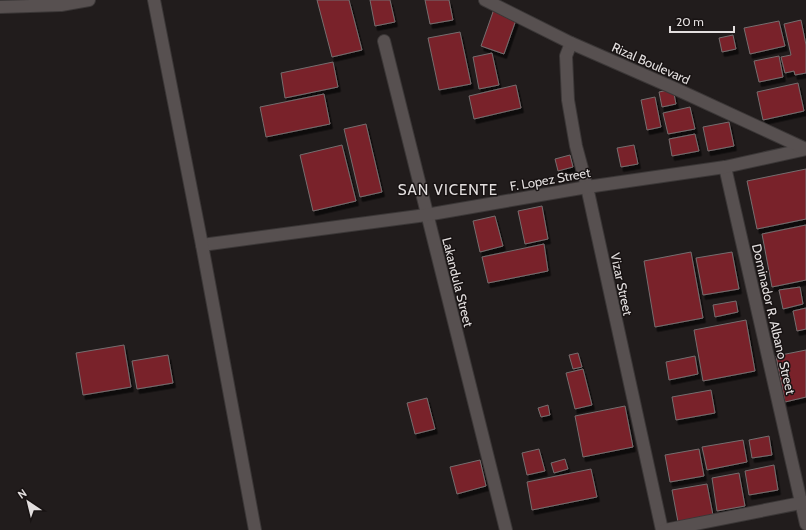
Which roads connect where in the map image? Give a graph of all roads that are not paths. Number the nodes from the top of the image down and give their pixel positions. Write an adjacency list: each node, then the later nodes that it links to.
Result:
1 (90, 0): 4 (street)
2 (154, 0): 11 (street)
3 (485, 0): 6 (street, Rizal Boulevard)
4 (0, 7)
5 (384, 41): 10 (street, Lakandula Street)
6 (570, 43): 7 (street, Rizal Boulevard); 9 (street, Vizar Street)
7 (806, 149): 8 (street, F. Lopez Street)
8 (725, 166): 9 (street, F. Lopez Street); 12 (street, Dominador R. Albano Street)
9 (587, 187): 10 (street, F. Lopez Street); 16 (street, Vizar Street)
10 (426, 215): 11 (street, F. Lopez Street); 15 (street, Lakandula Street)
11 (202, 245): 14 (street)
12 (804, 503): 13 (street, Dominador R. Albano Street); 16 (street)
13 (806, 524)
14 (255, 530)
15 (506, 530)
16 (663, 530)

